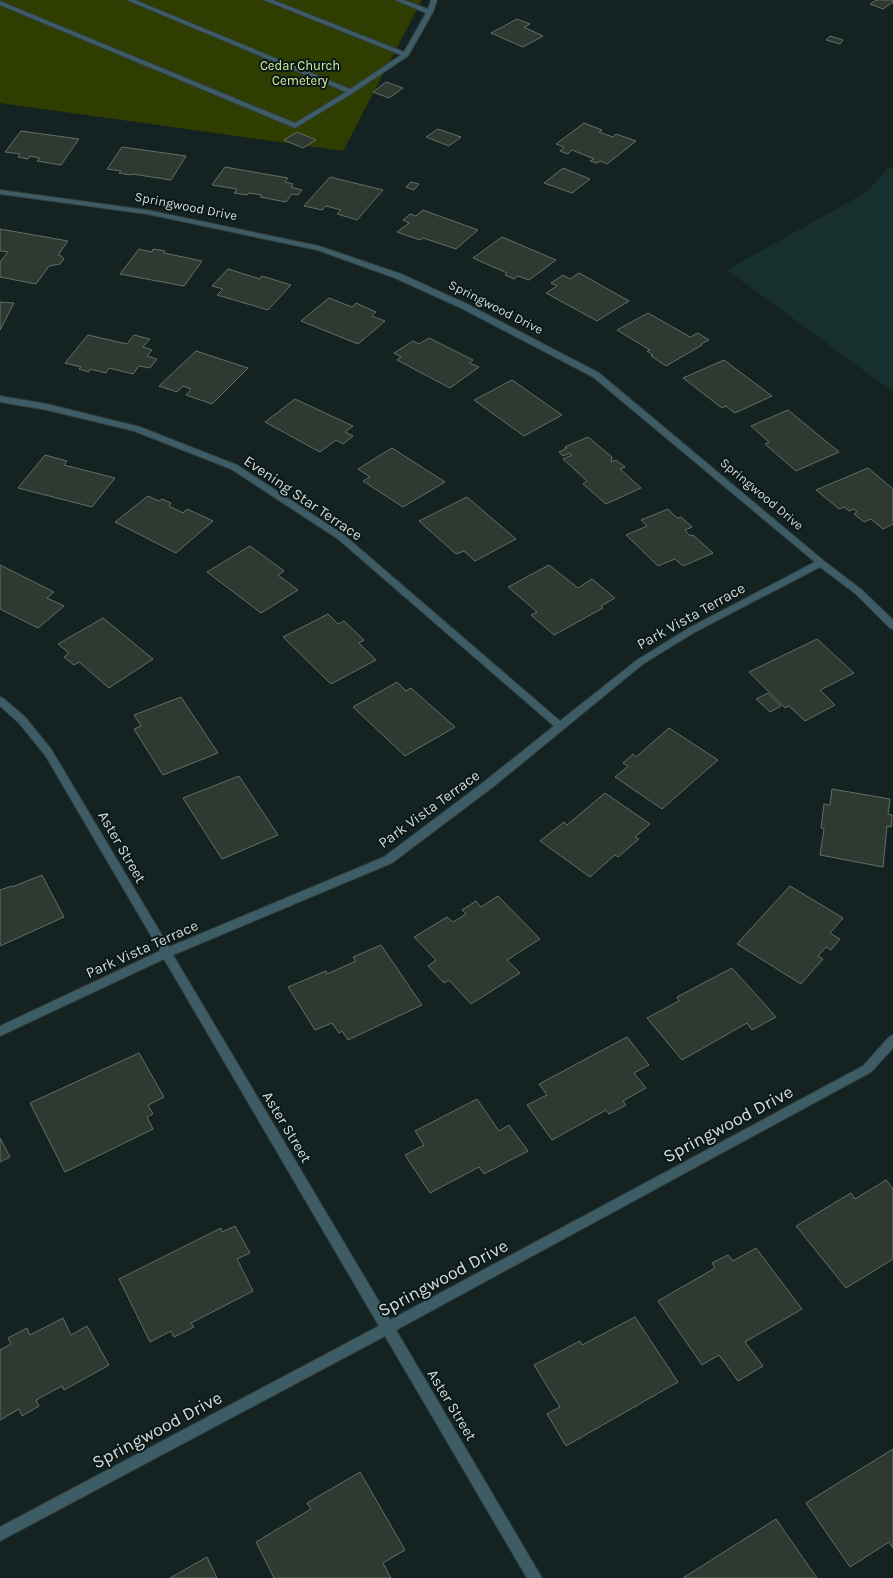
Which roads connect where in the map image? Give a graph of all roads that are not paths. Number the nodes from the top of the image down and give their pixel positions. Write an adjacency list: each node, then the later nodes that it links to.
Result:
1 (130, 0): 8 (street)
2 (267, 0): 7 (street)
3 (398, 0): 6 (street)
4 (434, 0): 6 (street)
5 (0, 2): 8 (street)
6 (430, 12): 7 (street)
7 (406, 55): 8 (street)
8 (351, 92)
9 (0, 192): 11 (street, Springwood Drive)
10 (0, 399): 14 (street, Evening Star Terrace)
11 (821, 563): 12 (street, Springwood Drive); 14 (street, Park Vista Terrace)
12 (893, 626)
13 (0, 700): 15 (street, Aster Street)
14 (560, 726): 15 (street, Park Vista Terrace)
15 (166, 953): 16 (street, Park Vista Terrace); 18 (street, Aster Street)
16 (0, 1031)
17 (893, 1040): 18 (street, Springwood Drive)
18 (388, 1328): 19 (street, Springwood Drive); 20 (street, Aster Street)
19 (0, 1534)
20 (535, 1578)

